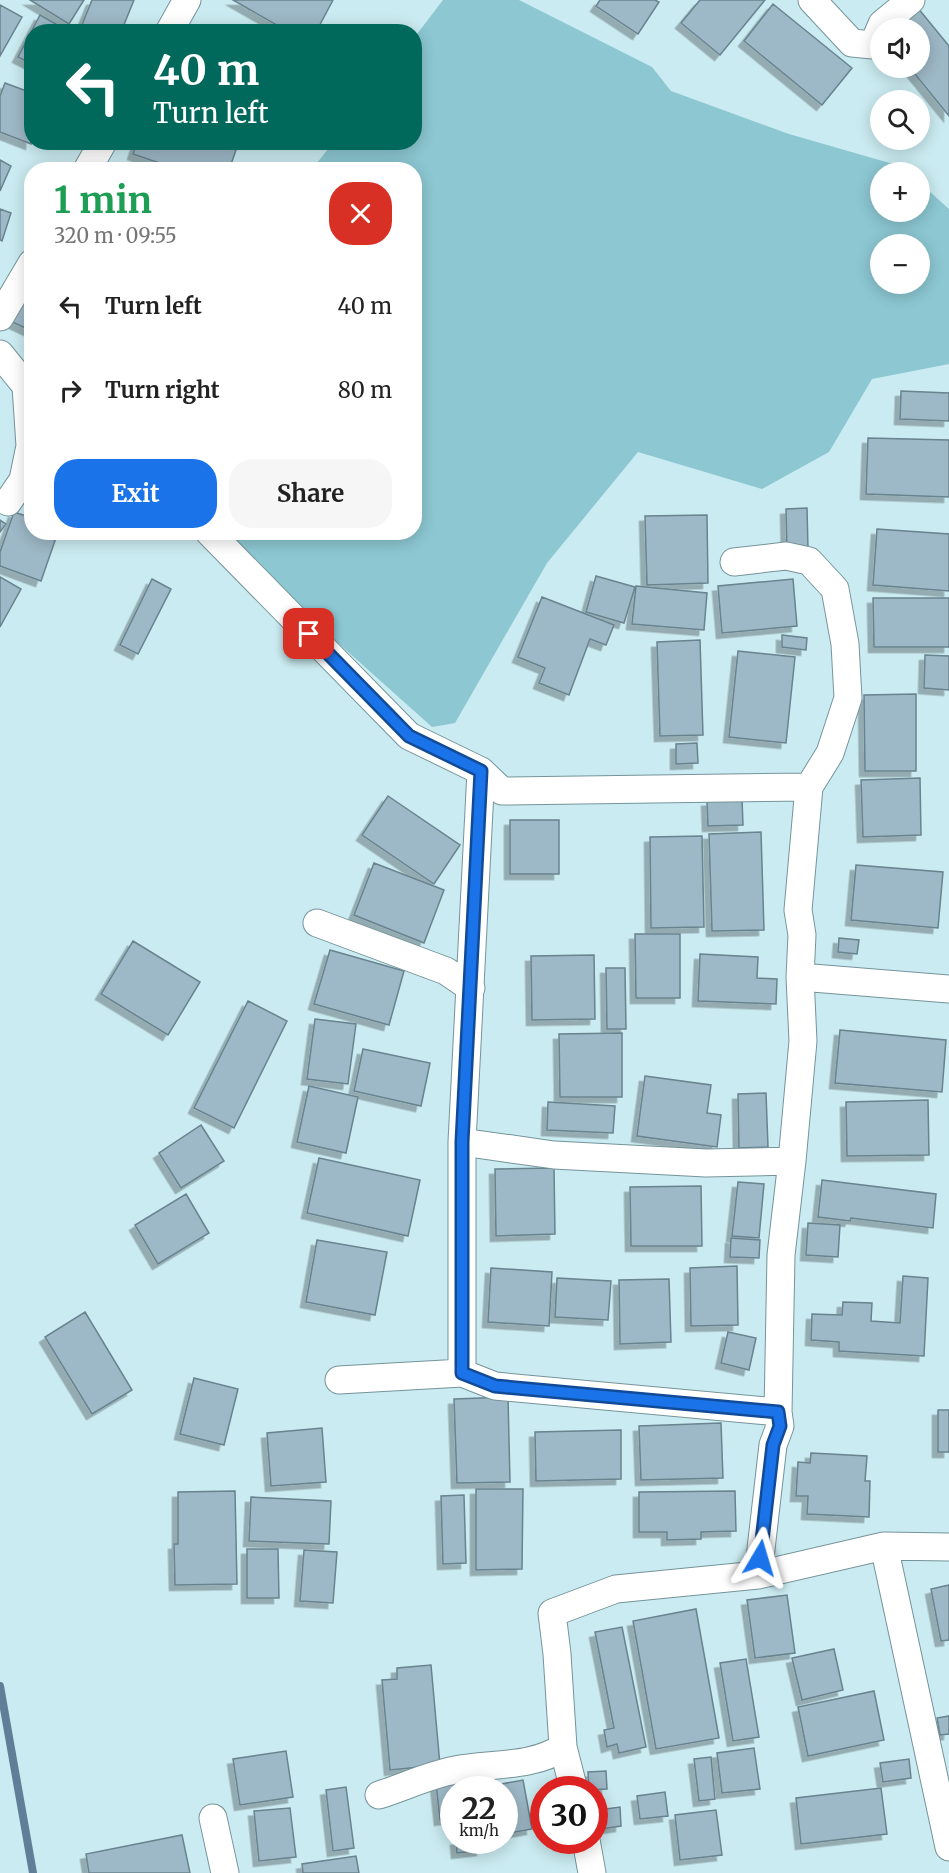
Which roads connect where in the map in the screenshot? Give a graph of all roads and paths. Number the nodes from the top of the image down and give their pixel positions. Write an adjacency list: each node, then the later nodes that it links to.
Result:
1 (187, 0): 4 (street)
2 (812, 0): 3 (street)
3 (911, 0)
4 (174, 24)
5 (24, 276): 6 (street)
6 (0, 317)
7 (0, 354): 8 (street)
8 (24, 382)
9 (24, 475): 10 (street)
10 (8, 502)
11 (217, 540): 13 (street)
12 (734, 562): 14 (street)
13 (481, 771): 14 (street); 17 (street)
14 (808, 787): 16 (street)
15 (317, 923): 17 (street)
16 (800, 977): 18 (street); 20 (street)
17 (471, 988): 19 (street)
18 (949, 989)
19 (462, 1142): 20 (street); 21 (street)
20 (792, 1161): 23 (street)
21 (462, 1373): 22 (street); 23 (street)
22 (339, 1380)
23 (778, 1412): 26 (street)
24 (884, 1546): 25 (street); 26 (street); 31 (street)
25 (949, 1547)
26 (758, 1575): 27 (street)
27 (563, 1747): 28 (street); 29 (street)
28 (570, 1776)
29 (379, 1795)
30 (213, 1818): 33 (street)
31 (949, 1847)
32 (589, 1854): 34 (street)
33 (225, 1873)
34 (592, 1873)

